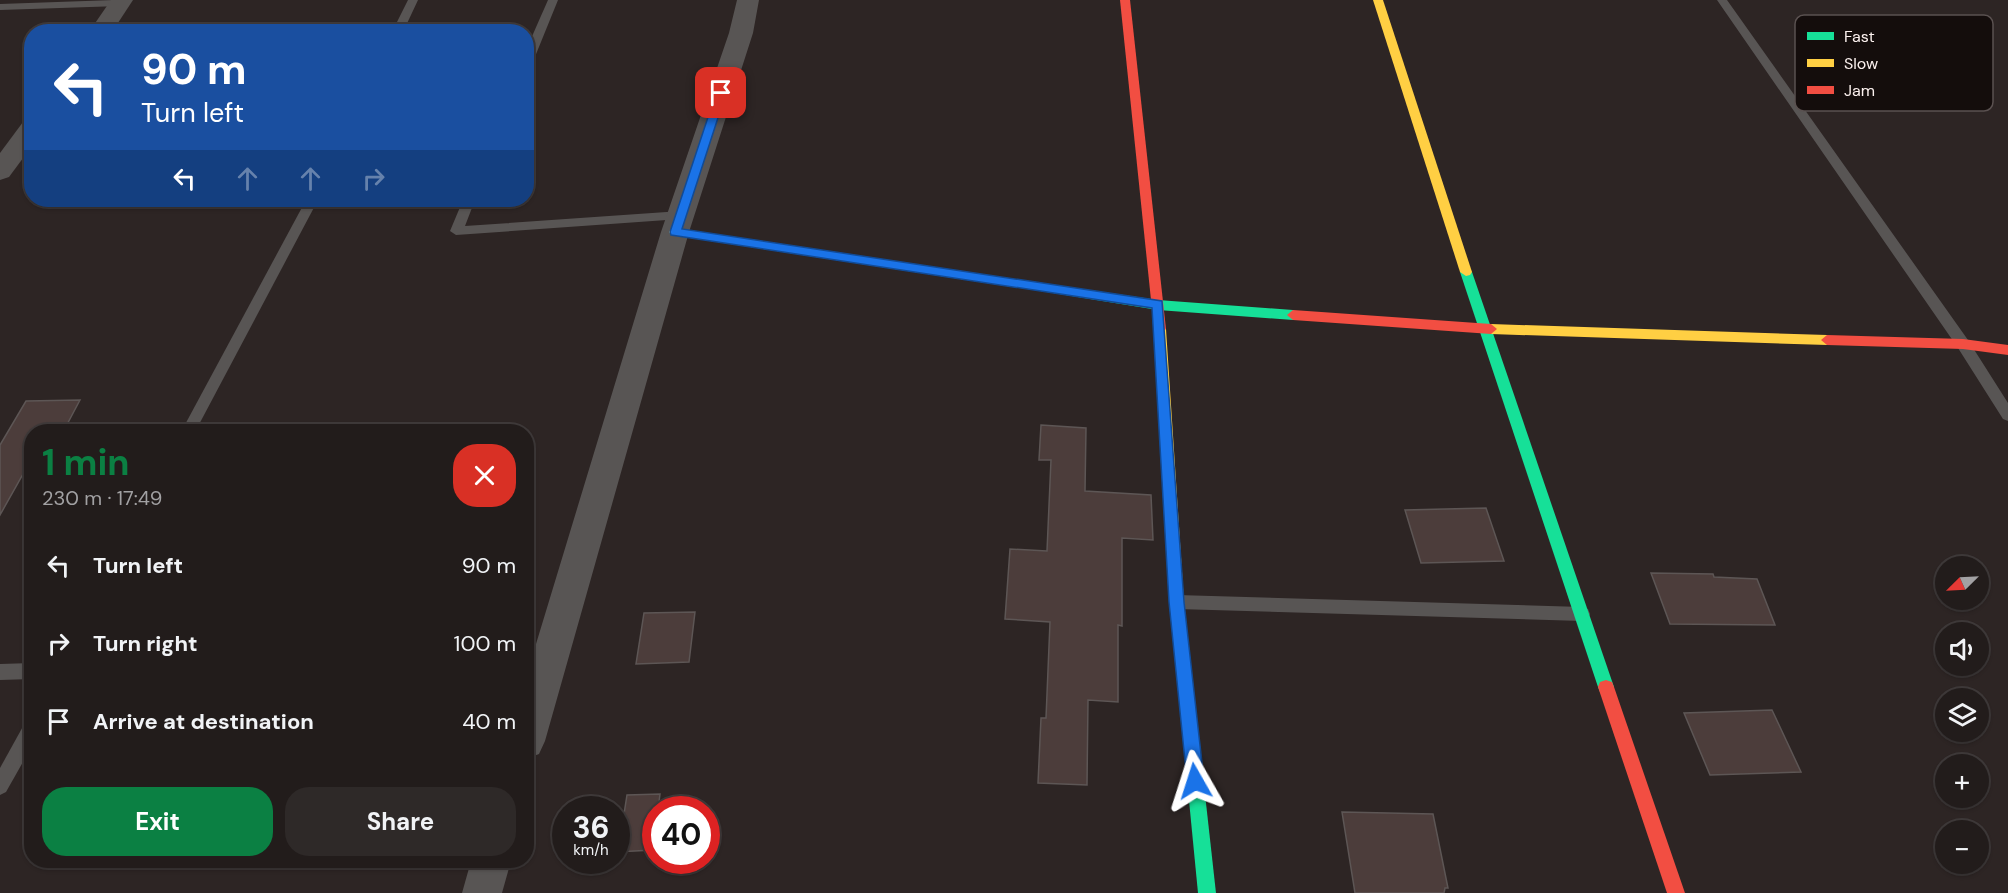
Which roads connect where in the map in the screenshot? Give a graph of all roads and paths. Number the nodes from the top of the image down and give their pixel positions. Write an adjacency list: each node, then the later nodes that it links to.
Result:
1 (413, 0): 10 (lane)
2 (553, 0): 11 (lane)
3 (748, 0): 16 (street)
4 (1125, 0): 17 (street)
5 (1378, 0): 18 (street)
6 (1722, 0): 12 (lane)
7 (121, 2): 8 (lane); 9 (street)
8 (0, 7)
9 (106, 24)
10 (401, 24)
11 (534, 45)
12 (1795, 104)
13 (1800, 111): 19 (lane)
14 (308, 207): 22 (lane)
15 (466, 207): 16 (lane)
16 (678, 224): 17 (street); 27 (street)
17 (1158, 305): 18 (street); 23 (street)
18 (1485, 330): 19 (street); 24 (street)
19 (1963, 344): 20 (street); 21 (lane)
20 (2008, 350)
21 (2008, 415)
22 (192, 424)
23 (1177, 602): 24 (lane); 32 (street)
24 (1583, 614): 33 (street)
25 (24, 671): 26 (lane)
26 (0, 672)
27 (534, 714)
28 (24, 742): 29 (lane)
29 (0, 786)
30 (489, 868): 31 (street)
31 (482, 893)
32 (1207, 893)
33 (1676, 893)

